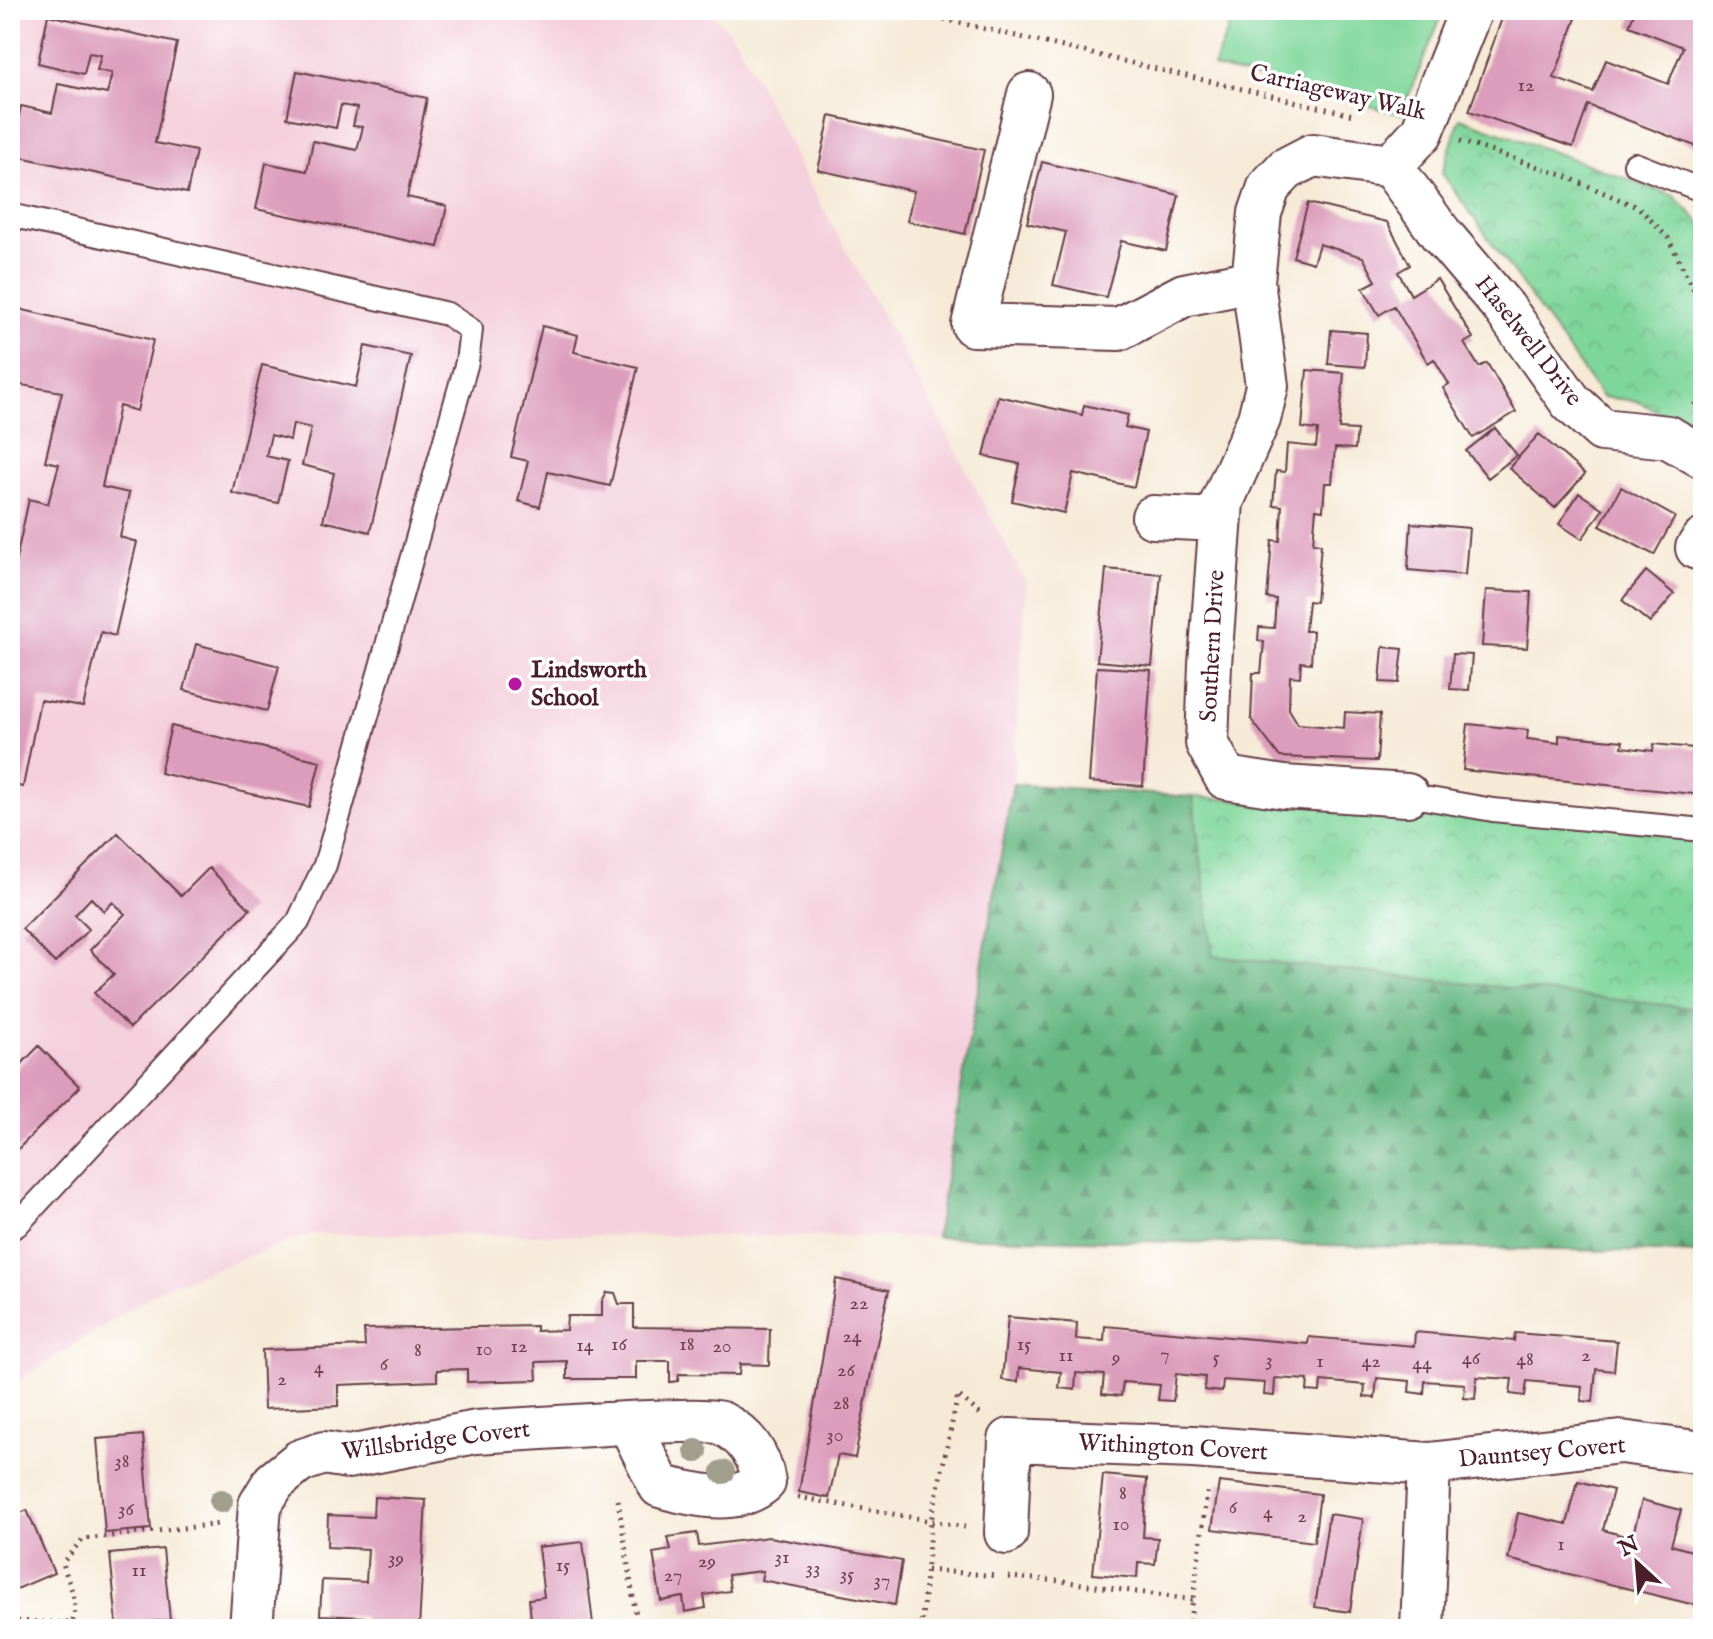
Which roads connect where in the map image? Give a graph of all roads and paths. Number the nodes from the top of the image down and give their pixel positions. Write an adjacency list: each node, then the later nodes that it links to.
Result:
1 (905, 10): 4 (path, Carriageway Walk)
2 (1471, 10): 5 (street)
3 (1029, 94): 10 (street)
4 (1361, 117)
5 (1422, 132): 7 (street); 11 (path, Carriageway Walk)
6 (1635, 164): 8 (lane)
7 (1391, 166): 10 (street, Southern Drive); 12 (street, Haselwell Drive)
8 (1703, 185)
9 (10, 215): 17 (lane)
10 (1253, 281): 14 (street, Southern Drive)
11 (1703, 308)
12 (1703, 457)
13 (1153, 517): 14 (street)
14 (1220, 520): 15 (street, Southern Drive)
15 (1407, 795): 16 (lane)
16 (1703, 830)
17 (10, 1229)
18 (629, 1423): 23 (street, Willsbridge Covert); 23 (street); 25 (street, Willsbridge Covert)
19 (1010, 1440): 20 (street, Withington Covert); 26 (path); 27 (street)
20 (1212, 1448): 22 (street, Withington Covert); 29 (path)
21 (1703, 1453): 22 (street, Dauntsey Covert)
22 (1429, 1464): 35 (street)
23 (764, 1482): 26 (path)
24 (617, 1487): 32 (path)
25 (259, 1520): 30 (path); 31 (street)
26 (931, 1521): 27 (path); 28 (path)
27 (1006, 1533)
28 (927, 1570): 29 (path); 33 (path)
29 (1193, 1600): 34 (path)
30 (10, 1621)
31 (251, 1629)
32 (638, 1629)
33 (921, 1629)
34 (1189, 1629)
35 (1422, 1629)

